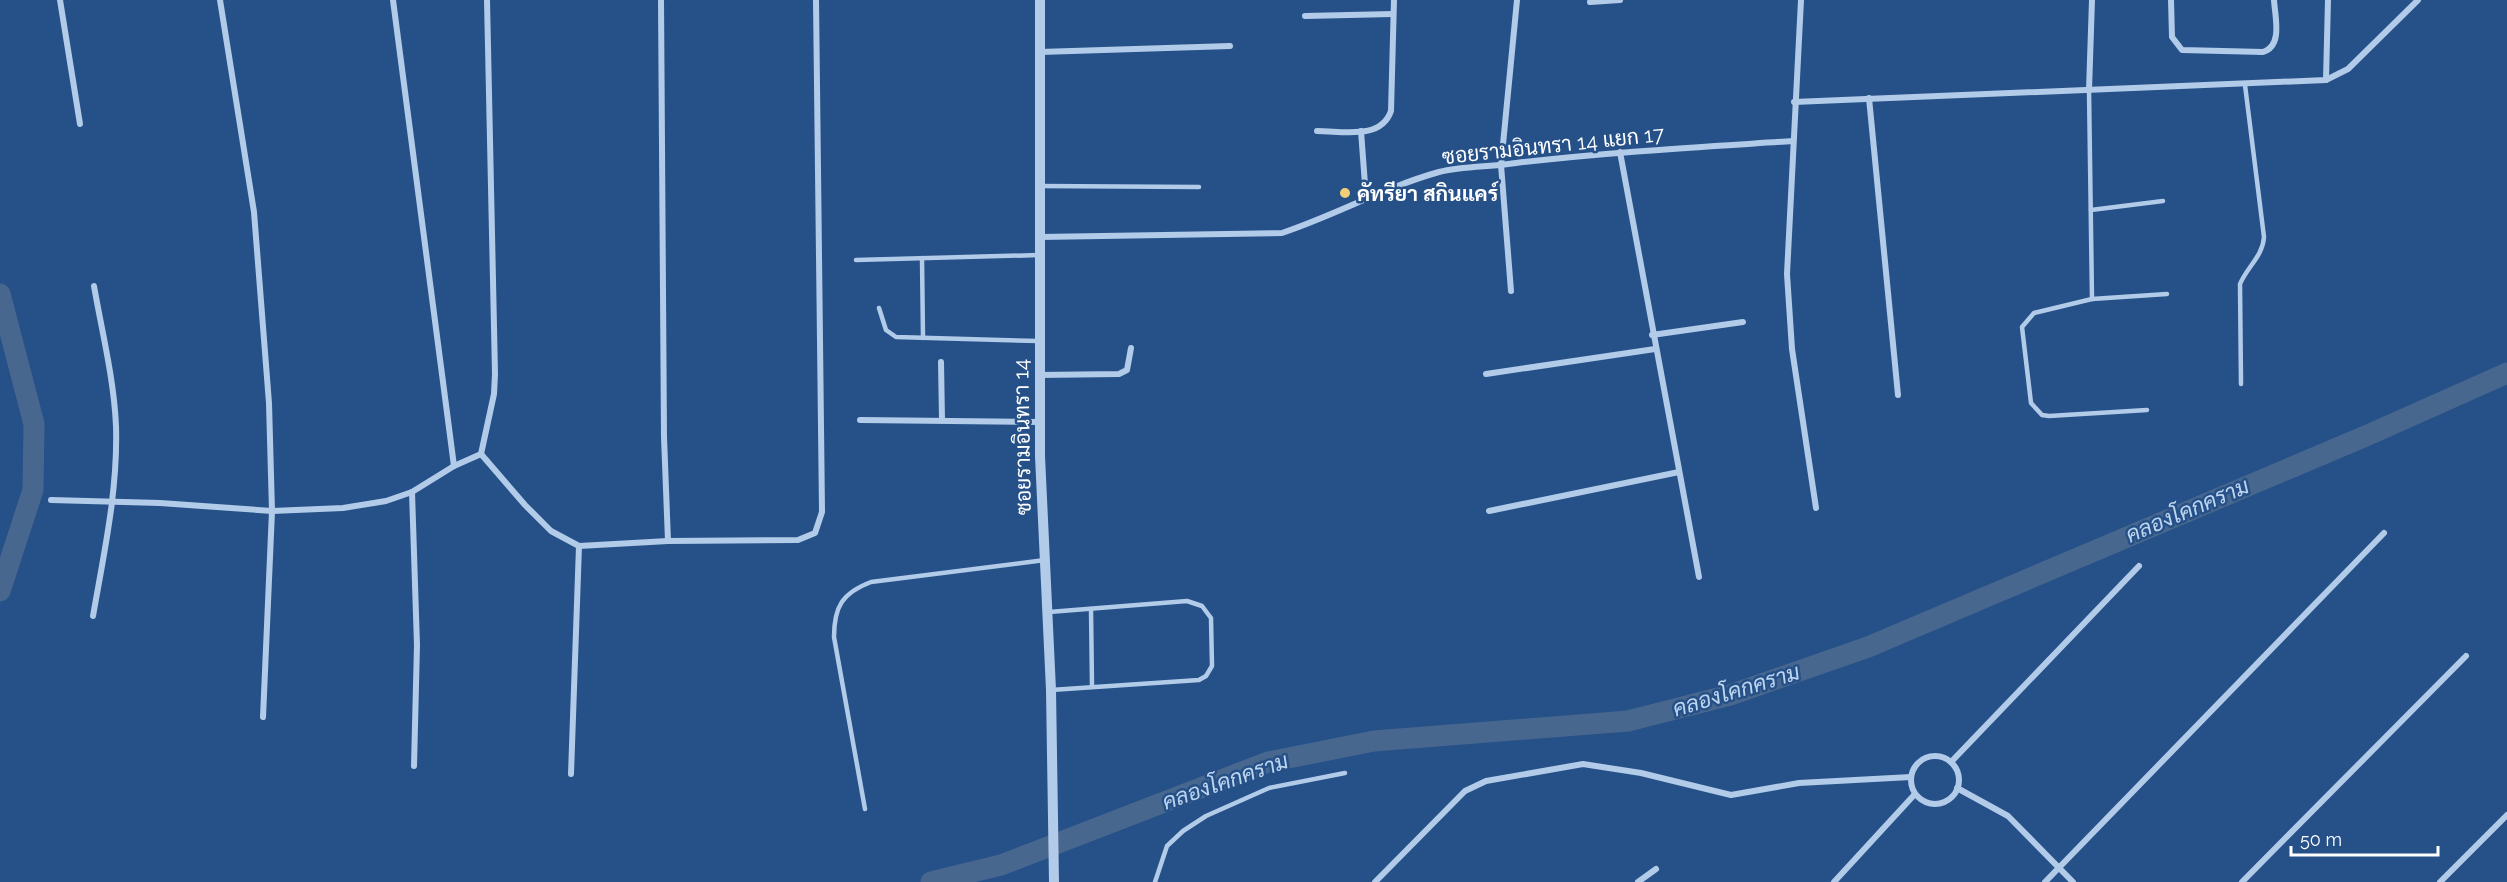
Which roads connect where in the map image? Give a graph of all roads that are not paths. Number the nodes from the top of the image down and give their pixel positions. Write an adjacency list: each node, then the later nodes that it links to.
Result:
1 (60, 0): 27 (street)
2 (220, 0): 69 (street)
3 (393, 0): 63 (street)
4 (487, 0): 62 (street)
5 (661, 0): 72 (street)
6 (816, 0): 72 (street)
7 (1040, 0): 21 (street, ซอยรามอินทรา 14)
8 (1394, 0): 18 (street)
9 (1517, 0): 32 (street)
10 (1620, 0): 17 (street)
11 (1801, 0): 26 (street)
12 (2092, 0): 24 (street)
13 (2171, 0): 14 (street)
14 (2274, 0)
15 (2328, 0): 22 (street)
16 (2418, 0): 22 (street)
17 (1590, 2)
18 (1393, 14): 19 (street); 29 (street)
19 (1305, 16)
20 (1230, 46): 21 (street)
21 (1040, 52): 33 (street, ซอยรามอินทรา 14)
22 (2326, 80): 23 (street)
23 (2245, 85): 24 (street); 56 (lane)
24 (2089, 90): 25 (street); 37 (lane)
25 (1869, 98): 26 (street); 57 (street)
26 (1794, 102): 30 (street)
27 (80, 124)
28 (1317, 131): 29 (street)
29 (1361, 131): 35 (street)
30 (1793, 141): 31 (street, ซอยรามอินทรา 14 แยก 17); 68 (street)
31 (1620, 152): 32 (street, ซอยรามอินทรา 14 แยก 17); 48 (street)
32 (1501, 165): 35 (street, ซอยรามอินทรา 14 แยก 17); 43 (street)
33 (1039, 186): 34 (lane); 38 (street, ซอยรามอินทรา 14)
34 (1199, 187)
35 (1366, 198): 38 (street, ซอยรามอินทรา 14 แยก 17)
36 (2163, 201): 37 (lane)
37 (2091, 210): 45 (lane)
38 (1039, 237): 39 (street, ซอยรามอินทรา 14)
39 (1039, 255): 40 (lane); 50 (street, ซอยรามอินทรา 14)
40 (922, 258): 41 (lane); 49 (lane)
41 (856, 260)
42 (94, 286): 67 (street)
43 (1511, 291)
44 (2167, 294): 45 (lane)
45 (2092, 300): 58 (lane)
46 (879, 308): 49 (lane)
47 (1743, 322): 48 (street)
48 (1653, 335): 52 (street)
49 (923, 339): 50 (lane)
50 (1039, 341): 55 (street, ซอยรามอินทรา 14)
51 (1131, 348): 55 (street)
52 (1655, 349): 54 (street); 64 (street)
53 (941, 362): 60 (street)
54 (1486, 374)
55 (1040, 375): 61 (street, ซอยรามอินทรา 14)
56 (2241, 384)
57 (1898, 395)
58 (2147, 410)
59 (860, 420): 60 (street)
60 (942, 420): 61 (street)
61 (1039, 422): 74 (street, ซอยรามอินทรา 14)
62 (482, 454): 63 (street); 73 (street)
63 (454, 466): 65 (street)
64 (1679, 472): 70 (street); 76 (street)
65 (412, 492): 69 (street); 85 (street)
66 (51, 500): 67 (street)
67 (112, 502): 69 (street); 79 (street)
68 (1816, 508)
69 (272, 511): 83 (street)
70 (1489, 511)
71 (2384, 533): 93 (street)
72 (668, 541): 73 (street)
73 (579, 546): 87 (street)
74 (1046, 560): 78 (street, ซอยรามอินทรา 14); 91 (lane)
75 (2139, 566): 84 (street)
76 (1699, 578)
77 (1090, 609): 78 (lane); 81 (lane); 81 (lane)
78 (1049, 612): 82 (street, ซอยรามอินทรา 14)
79 (93, 616)
80 (2466, 656): 102 (street)
81 (1092, 686): 82 (lane)
82 (1052, 690): 95 (street, ซอยรามอินทรา 14)
83 (263, 717)
84 (1951, 762): 88 (street); 89 (street)
85 (414, 766)
86 (1345, 773): 96 (lane)
87 (571, 774)
88 (1911, 777): 90 (street); 97 (street)
89 (1957, 788): 90 (street); 93 (street)
90 (1915, 794): 99 (street)
91 (865, 808)
92 (2507, 815): 103 (street)
93 (2059, 868): 100 (street); 101 (street)
94 (1656, 869): 98 (street)
95 (1054, 877)
96 (1155, 882)
97 (1375, 882)
98 (1638, 882)
99 (1834, 882)
100 (2045, 882)
101 (2073, 882)
102 (2242, 882)
103 (2440, 882)

